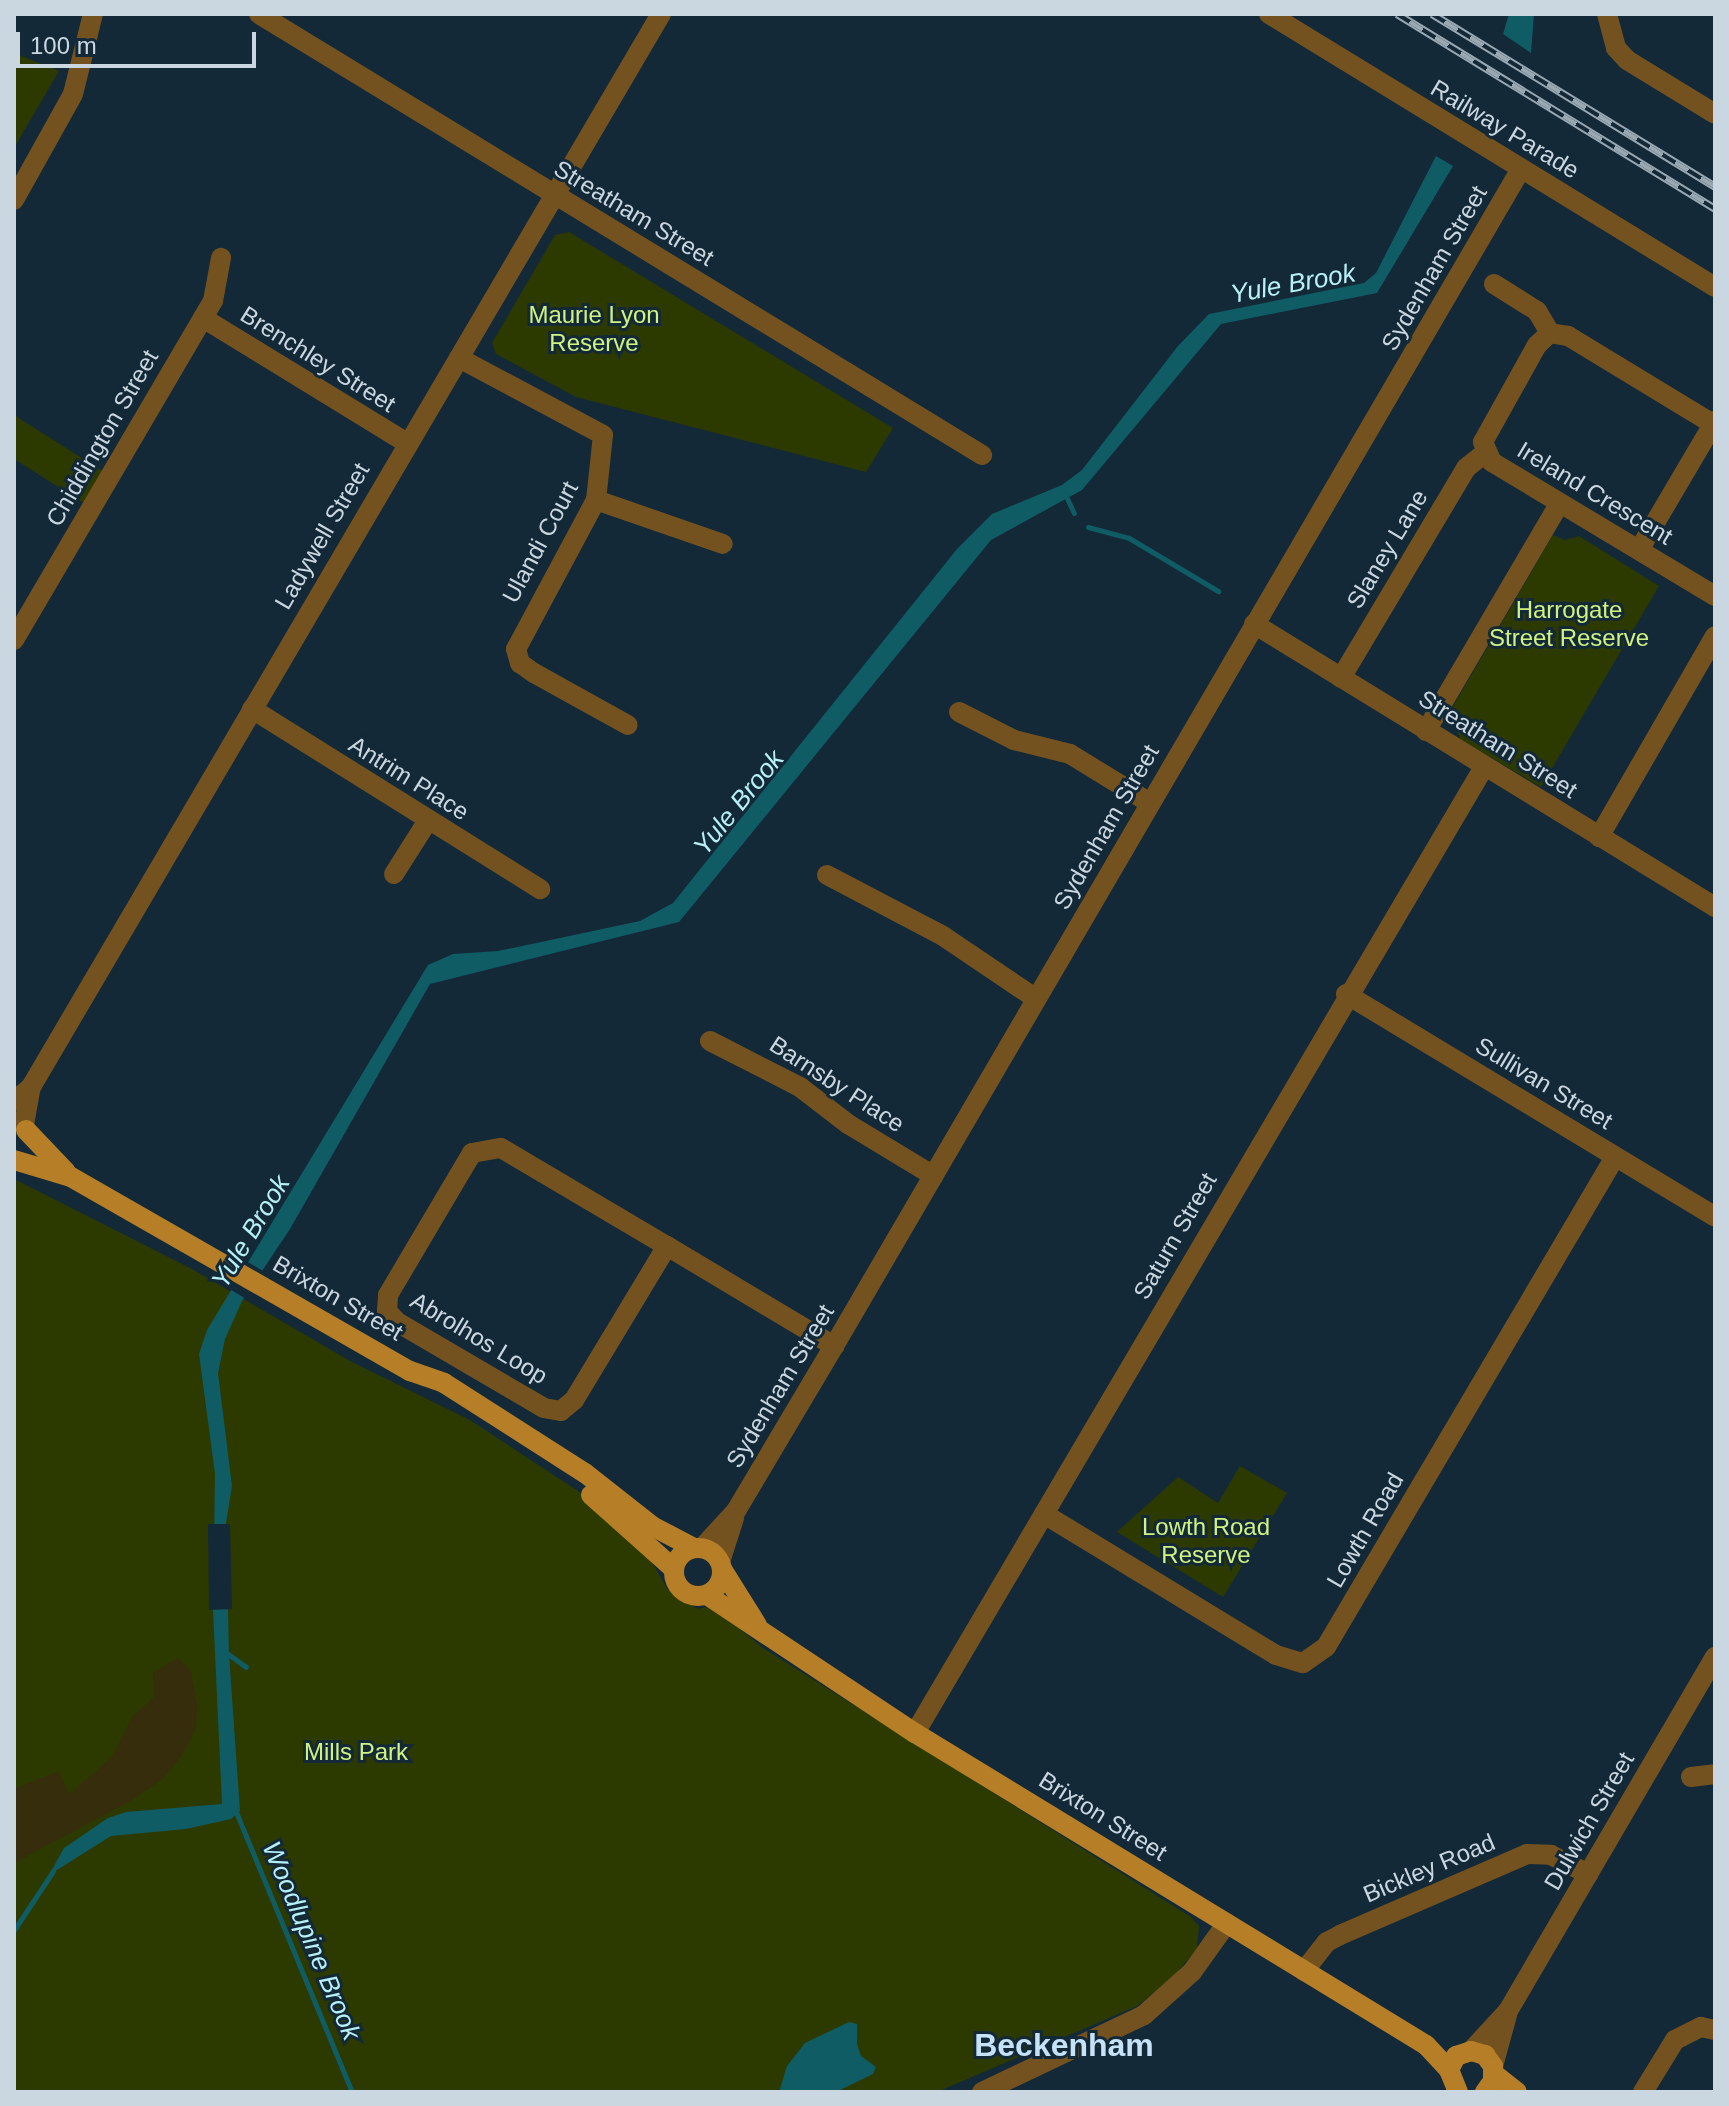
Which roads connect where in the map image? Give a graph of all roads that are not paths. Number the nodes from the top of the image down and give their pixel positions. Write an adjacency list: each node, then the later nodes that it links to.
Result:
1 (93, 14): 9 (street)
2 (259, 14): 8 (street, Streatham Street)
3 (661, 14): 8 (street, Ladywell Street)
4 (1269, 14): 7 (street, Railway Parade)
5 (1607, 14): 6 (street)
6 (1715, 114)
7 (1521, 169): 12 (street, Railway Parade); 25 (street, Sydenham Street)
8 (554, 195): 15 (street, Ladywell Street); 19 (street, Streatham Street)
9 (14, 200)
10 (221, 258): 13 (street, Chiddington Street)
11 (1494, 284): 14 (street)
12 (1715, 287)
13 (203, 318): 17 (street, Brenchley Street); 27 (street, Chiddington Street)
14 (1550, 333): 16 (street); 18 (street, Ireland Crescent)
15 (459, 358): 17 (street, Ladywell Street); 20 (street, Ulandi Court)
16 (1714, 422): 23 (street)
17 (407, 443): 29 (street, Ladywell Street)
18 (1485, 453): 21 (street, Ireland Crescent); 28 (street, Slaney Lane)
19 (982, 455)
20 (596, 500): 22 (street); 31 (street, Ulandi Court)
21 (1560, 503): 23 (street, Ireland Crescent); 32 (street)
22 (723, 544)
23 (1639, 550): 24 (street, Ireland Crescent)
24 (1715, 596)
25 (1254, 624): 28 (street, Streatham Street); 34 (street, Sydenham Street)
26 (1715, 636): 36 (street)
27 (14, 640)
28 (1341, 678): 32 (street, Streatham Street)
29 (252, 709): 35 (street, Antrim Place); 44 (street, Ladywell Street)
30 (959, 712): 34 (street)
31 (628, 725)
32 (1426, 731): 33 (street, Streatham Street)
33 (1484, 767): 36 (street, Streatham Street); 41 (street, Saturn Street)
34 (1150, 803): 42 (street, Sydenham Street)
35 (427, 822): 37 (street); 39 (street, Antrim Place)
36 (1599, 837): 40 (street, Streatham Street)
37 (394, 874)
38 (827, 875): 42 (street)
39 (540, 889)
40 (1715, 907)
41 (1346, 994): 47 (street, Sullivan Street); 56 (street, Saturn Street)
42 (1035, 998): 49 (street, Sydenham Street)
43 (710, 1041): 49 (street, Barnsby Place)
44 (31, 1087): 45 (street, Ladywell Street); 46 (street, Ladywell Street)
45 (14, 1101)
46 (22, 1123): 48 (main road, Brixton Street); 50 (main road, Brixton Street)
47 (1615, 1157): 51 (street, Sullivan Street); 56 (street, Lowth Road)
48 (14, 1160): 50 (main road, Brixton Street)
49 (934, 1176): 53 (street, Sydenham Street)
50 (71, 1177): 54 (main road, Brixton Street)
51 (1715, 1217)
52 (667, 1246): 52 (street, Abrolhos Loop); 53 (street, Abrolhos Loop)
53 (834, 1346): 55 (street, Sydenham Street)
54 (410, 1371): 57 (main road, Brixton Street); 59 (main road, Brixton Street)
55 (736, 1511): 57 (street, Sydenham Street); 58 (street, Sydenham Street)
56 (1044, 1514): 63 (street, Saturn Street)
57 (698, 1548): 58 (main road, Brixton Street); 59 (main road)
58 (721, 1566): 60 (main road); 61 (main road, Brixton Street)
59 (673, 1568): 60 (main road, Brixton Street)
60 (707, 1595): 61 (main road, Brixton Street)
61 (757, 1625): 63 (main road, Brixton Street)
62 (1715, 1657): 66 (street, Dulwich Street)
63 (915, 1733): 67 (main road, Brixton Street)
64 (1715, 1774): 65 (street)
65 (1691, 1777)
66 (1588, 1874): 68 (street, Bickley Road); 69 (street, Dulwich Street)
67 (1227, 1923): 68 (main road, Brixton Street); 75 (street)
68 (1304, 1971): 71 (main road, Brixton Street)
69 (1508, 2011): 72 (street, Dulwich Street); 73 (street, Dulwich Street)
70 (1715, 2030): 77 (street)
71 (1426, 2045): 72 (main road, Brixton Street); 74 (main road, Brixton Street)
72 (1467, 2052): 73 (main road); 74 (main road)
73 (1491, 2077): 76 (main road)
74 (1452, 2085)
75 (982, 2092)
76 (1517, 2092)
77 (1643, 2092)

